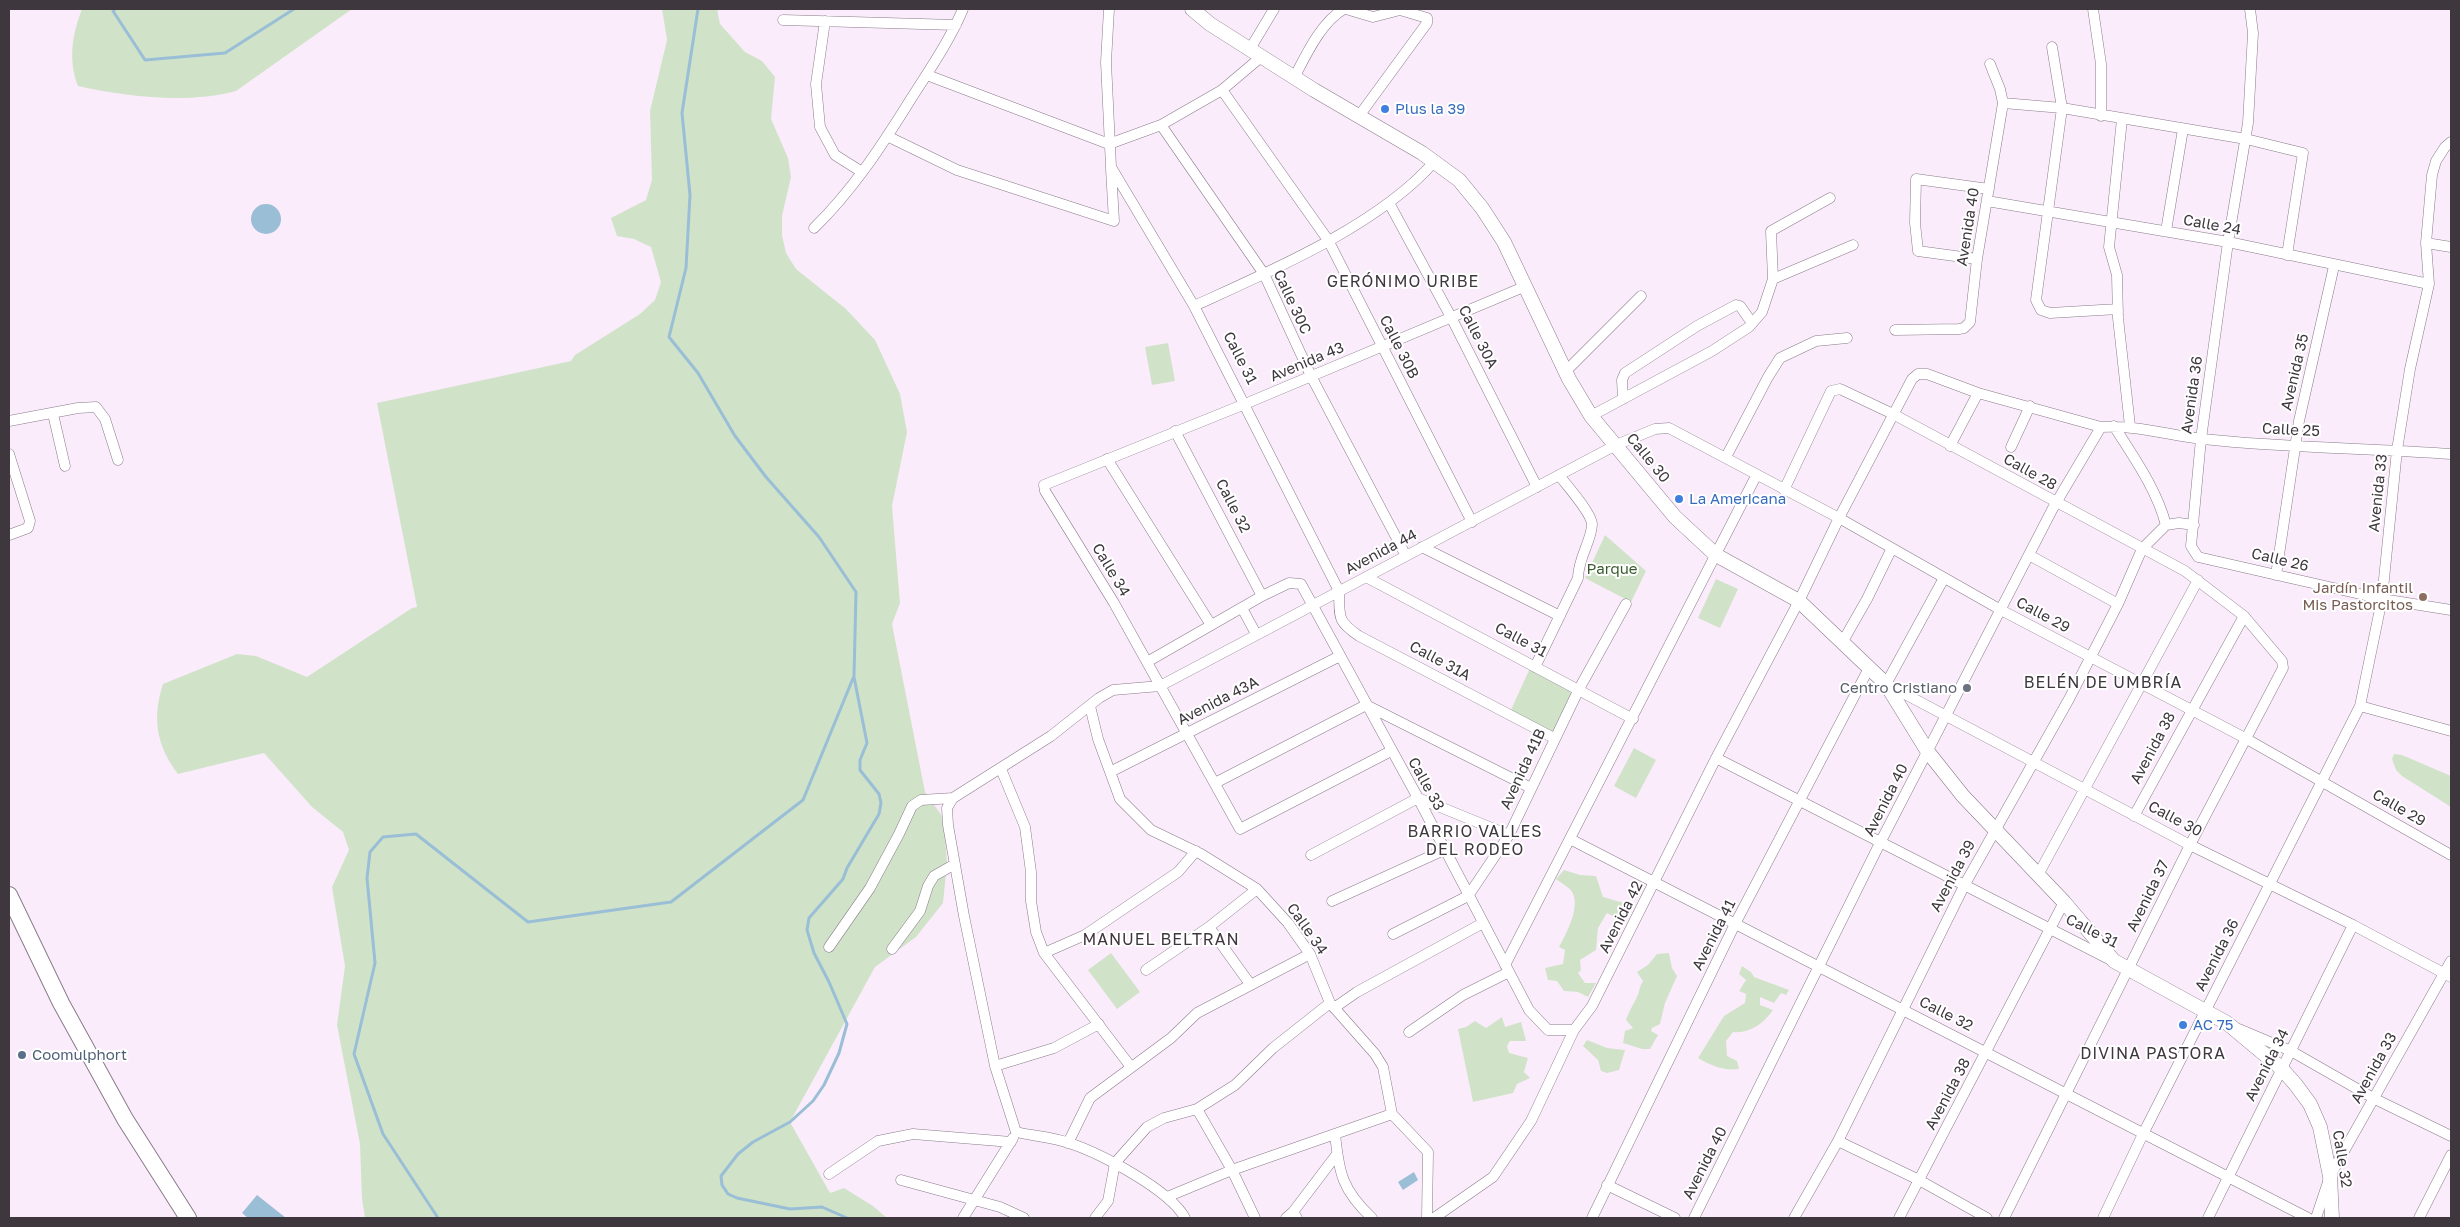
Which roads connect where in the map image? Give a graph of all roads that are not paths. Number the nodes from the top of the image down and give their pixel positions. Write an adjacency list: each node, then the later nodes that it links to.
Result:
1 (962, 9): 10 (street)
2 (1109, 9): 26 (street, Calle 31)
3 (1192, 9): 12 (main road, Calle 30)
4 (1274, 9): 12 (street)
5 (1345, 9): 15 (street); 19 (street)
6 (2093, 9): 20 (street)
7 (2250, 9): 25 (street, Avenida 36)
8 (783, 20): 9 (street)
9 (825, 22): 10 (street); 30 (street)
10 (956, 25): 14 (street)
11 (2052, 47): 18 (street)
12 (1256, 53): 15 (main road, Calle 30); 16 (street)
13 (1990, 64): 17 (street, Avenida 40)
14 (927, 75): 24 (street); 26 (street)
15 (1294, 78): 19 (main road, Calle 30)
16 (1222, 90): 22 (street); 39 (street, Calle 30B)
17 (2003, 103): 18 (street); 31 (street, Avenida 40)
18 (2062, 108): 20 (street); 35 (street)
19 (1359, 116): 28 (main road, Calle 30)
20 (2101, 116): 21 (street)
21 (2122, 119): 23 (street); 36 (street)
22 (1161, 125): 26 (street); 47 (street, Calle 30C)
23 (2183, 129): 25 (street); 38 (street)
24 (887, 136): 29 (street); 30 (street)
25 (2246, 140): 40 (street, Avenida 36); 44 (street)
26 (1109, 144): 29 (street, Calle 31)
27 (2451, 144): 41 (street, Avenida 33)
28 (1434, 162): 34 (street); 50 (main road, Calle 30)
29 (1111, 167): 52 (street, Calle 31)
30 (862, 172): 37 (street)
31 (1989, 189): 33 (street, Avenida 40); 45 (street)
32 (1830, 198): 48 (street)
33 (1987, 201): 35 (street, Calle 24); 45 (street, Avenida 40)
34 (1389, 204): 39 (street); 54 (street, Calle 30A)
35 (2049, 212): 36 (street, Calle 24); 53 (street)
36 (2112, 223): 38 (street, Calle 24); 53 (street)
37 (814, 228)
38 (2166, 232): 40 (street, Calle 24)
39 (1328, 240): 47 (street); 58 (street, Calle 30B)
40 (2228, 242): 44 (street, Calle 24); 73 (street, Avenida 36)
41 (2426, 243): 43 (street); 49 (street, Avenida 33)
42 (1852, 245): 48 (street)
43 (2451, 247)
44 (2287, 255): 46 (street, Calle 24)
45 (1977, 258): 56 (street, Avenida 40)
46 (2334, 266): 49 (street, Calle 24); 76 (street, Avenida 35)
47 (1264, 274): 52 (street); 60 (street, Calle 30C)
48 (1773, 279): 55 (street)
49 (2429, 284): 78 (street, Avenida 33)
50 (1526, 286): 54 (street, Avenida 43); 59 (main road, Calle 30)
51 (1641, 296): 59 (street)
52 (1194, 306): 63 (street, Calle 31)
53 (2118, 309): 70 (street)
54 (1452, 317): 58 (street, Avenida 43); 88 (street, Calle 30A)
55 (1752, 324): 62 (street); 62 (street)
56 (1896, 330)
57 (1847, 338): 81 (street)
58 (1382, 346): 60 (street, Avenida 43); 92 (street, Calle 30B)
59 (1565, 372): 67 (main road, Calle 30)
60 (1310, 376): 63 (street, Avenida 43); 101 (street, Calle 30C)
61 (1978, 393): 64 (street); 66 (street); 75 (street)
62 (1623, 399): 67 (street)
63 (1245, 404): 72 (street, Avenida 43); 107 (street, Calle 31)
64 (2026, 405): 71 (street); 77 (street)
65 (53, 414): 68 (street); 83 (street); 84 (street)
66 (1893, 414): 75 (street, Calle 28); 89 (street, Calle 28); 91 (street)
67 (1591, 416): 74 (main road, Calle 30)
68 (9, 421)
69 (2114, 426): 70 (street); 71 (street); 93 (street)
70 (2130, 426): 73 (street, Calle 25)
71 (2101, 427): 90 (street, Avenida 40)
72 (1175, 430): 82 (street, Avenida 43); 108 (street, Calle 32)
73 (2201, 439): 76 (street, Calle 25); 94 (street, Avenida 36)
74 (1616, 445): 81 (street, Calle 29); 85 (street, Avenida 44); 100 (main road, Calle 30)
75 (1950, 446): 90 (street, Calle 28)
76 (2294, 446): 78 (street, Calle 25); 103 (street, Avenida 35)
77 (2011, 447)
78 (2398, 450): 80 (street, Calle 25); 109 (street, Avenida 33)
79 (9, 454): 95 (street)
80 (2451, 454)
81 (1726, 457): 86 (street, Calle 29)
82 (1107, 459): 87 (street, Avenida 43); 119 (street)
83 (118, 460)
84 (65, 466)
85 (1560, 475): 88 (street, Avenida 44); 117 (street)
86 (1756, 476): 89 (street, Calle 29); 100 (street)
87 (1044, 485): 124 (street, Calle 34)
88 (1537, 487): 92 (street, Avenida 44)
89 (1784, 490): 91 (street, Calle 29)
90 (2056, 503): 98 (street, Calle 28); 102 (street, Avenida 40)
91 (1839, 518): 97 (street, Calle 29); 110 (street)
92 (1472, 522): 96 (street, Avenida 44)
93 (2166, 525): 94 (street); 98 (street)
94 (2194, 526): 99 (street, Avenida 36)
95 (9, 534)
96 (1422, 547): 101 (street, Avenida 44); 117 (street)
97 (1892, 548): 105 (street, Calle 29); 121 (street)
98 (2142, 549): 106 (street, Calle 28); 112 (street, Avenida 39)
99 (2193, 552): 103 (street, Calle 26)
100 (1716, 555): 110 (main road, Calle 30); 137 (street)
101 (1406, 556): 104 (street, Avenida 44)
102 (2029, 556): 112 (street); 115 (street, Avenida 40)
103 (2276, 575): 109 (street, Calle 26)
104 (1366, 577): 107 (street, Avenida 44); 125 (street, Calle 31)
105 (1944, 578): 115 (street, Calle 29); 128 (street)
106 (2198, 580): 118 (street, Calle 28); 129 (street)
107 (1338, 591): 113 (street, Avenida 44); 140 (street, Calle 31A)
108 (1262, 596): 113 (street, Calle 33); 114 (street)
109 (2382, 599): 116 (street, Calle 26); 134 (street, Avenida 33)
110 (1799, 601): 121 (main road, Calle 30); 144 (street, Avenida 42)
111 (1626, 604): 131 (street, Avenida 41B)
112 (2118, 604): 123 (street, Avenida 39)
113 (1312, 605): 120 (street, Avenida 44); 122 (street, Calle 33)
114 (1242, 608): 119 (street); 120 (street)
115 (2001, 610): 123 (street, Calle 29); 136 (street, Avenida 40)
116 (2451, 610)
117 (1560, 616): 125 (street)
118 (2244, 616): 127 (street, Calle 28); 135 (street, Avenida 38)
119 (1211, 625): 124 (street)
120 (1256, 634): 130 (street, Avenida 44)
121 (1843, 641): 126 (main road, Calle 30)
122 (1340, 656): 132 (street, Calle 33); 139 (street, Avenida 43A)
123 (2090, 658): 129 (street, Calle 29); 145 (street, Avenida 39)
124 (1147, 662): 130 (street, Calle 34)
125 (1535, 667): 131 (street, Calle 31)
126 (1869, 668): 128 (main road, Calle 30); 154 (street, Avenida 41)
127 (2283, 668): 141 (street, Avenida 37)
128 (1886, 684): 136 (street, Calle 30); 143 (main road, Calle 30)
129 (2143, 685): 135 (street, Calle 29); 151 (street)
130 (1160, 686): 133 (street); 139 (street, Calle 34)
131 (1578, 689): 137 (street, Calle 31); 140 (street, Avenida 41B)
132 (1366, 705): 142 (street, Calle 33); 149 (street); 150 (street)
133 (1090, 706): 146 (street); 147 (street, Calle 34)
134 (2360, 706): 138 (street); 148 (street, Avenida 36)
135 (2190, 711): 141 (street, Calle 29); 155 (street, Avenida 38)
136 (1947, 715): 143 (street, Avenida 40); 145 (street, Calle 30)
137 (1633, 719): 158 (street)
138 (2451, 731)
139 (1187, 734): 147 (street, Avenida 43A); 149 (street, Calle 34)
140 (1554, 738): 150 (street, Avenida 41B)
141 (2245, 738): 148 (street, Calle 29); 160 (street, Avenida 37)
142 (1391, 751): 149 (street, Calle 34); 153 (street, Calle 33)
143 (1928, 752): 156 (main road, Calle 30); 159 (street, Avenida 40)
144 (1716, 758): 154 (street, Calle 31); 167 (street, Avenida 42)
145 (2033, 762): 151 (street, Calle 30); 156 (street, Avenida 39)
146 (1001, 769): 152 (street); 183 (street)
147 (1110, 772): 162 (street, Calle 34)
148 (2323, 782): 164 (street, Calle 29); 169 (street, Avenida 36)
149 (1214, 783)
150 (1531, 788): 157 (street, Avenida 41B)
151 (2086, 790): 155 (street, Calle 30); 166 (street)
152 (953, 798): 165 (street); 181 (street)
153 (1418, 798): 157 (street); 161 (street, Calle 33); 163 (street)
154 (1799, 801): 159 (street, Calle 31); 176 (street, Avenida 41)
155 (2134, 816): 160 (street, Calle 30)
156 (1994, 831): 166 (main road, Calle 30); 168 (street, Avenida 39)
157 (1509, 835): 172 (street, Avenida 41B)
158 (1570, 839): 167 (street, Calle 32); 188 (street)
159 (1880, 843): 168 (street, Calle 31); 187 (street, Avenida 40)
160 (2190, 845): 169 (street, Calle 30); 189 (street, Avenida 37)
161 (1444, 850): 172 (street, Calle 33); 173 (street)
162 (1196, 851): 170 (street, Calle 34); 183 (street)
163 (1311, 855)
164 (2451, 856)
165 (955, 864): 182 (street); 202 (street)
166 (2038, 875): 174 (main road, Calle 30)
167 (1655, 883): 176 (street, Calle 32); 198 (street, Avenida 42)
168 (1965, 884): 179 (street, Calle 31); 194 (street, Avenida 39)
169 (2269, 885): 177 (street, Calle 30); 195 (street, Avenida 36)
170 (1257, 889): 178 (street); 184 (street, Calle 34)
171 (9, 895): 229 (highway)
172 (1468, 896): 175 (street, Calle 33); 180 (street, Avenida 41B)
173 (1332, 900)
174 (2064, 902): 179 (street, Avenida 38); 185 (main road, Calle 30)
175 (1483, 923): 188 (street, Calle 33); 193 (street)
176 (1735, 924): 187 (street, Calle 32); 225 (street, Avenida 41)
177 (2353, 925): 191 (street, Calle 30); 200 (street, Avenida 34)
178 (1209, 927): 190 (street); 192 (street)
179 (2049, 928): 185 (street, Calle 31); 201 (street, Avenida 38)
180 (1393, 934)
181 (829, 947)
182 (892, 949)
183 (1044, 953): 197 (street)
184 (1310, 954): 192 (street); 193 (street, Calle 34)
185 (2114, 961): 189 (main road, Calle 31)
186 (2451, 961): 191 (street, Avenida 33)
187 (1818, 967): 194 (street, Calle 32); 240 (street, Avenida 40)
188 (1507, 969): 198 (street, Calle 33); 199 (street)
189 (2130, 969): 195 (main road, Calle 31); 205 (street, Avenida 37)
190 (1146, 970)
191 (2448, 975): 206 (street, Avenida 33)
192 (1250, 984): 203 (street)
193 (1332, 1006): 207 (street); 208 (street, Calle 34)
194 (1902, 1010): 201 (street, Calle 32); 213 (street, Avenida 39)
195 (2206, 1010): 196 (main road, Calle 31); 211 (street, Avenida 36)
196 (2227, 1023): 200 (street, Calle 31); 204 (main road, Calle 32)
197 (1099, 1024): 202 (street); 203 (street)
198 (1574, 1030): 237 (street, Avenida 42)
199 (1409, 1032)
200 (2291, 1051): 204 (street, Avenida 34); 206 (street, Calle 31)
201 (1986, 1053): 205 (street, Calle 32); 224 (street, Avenida 38)
202 (995, 1066): 209 (street)
203 (1131, 1067): 215 (street)
204 (2281, 1068): 221 (main road, Calle 32); 222 (street, Avenida 34)
205 (2067, 1094): 211 (street, Calle 32); 244 (street, Avenida 37)
206 (2375, 1099): 212 (street, Calle 31); 221 (street, Avenida 33)
207 (1197, 1110): 218 (street); 219 (street)
208 (1392, 1114): 210 (street); 236 (street)
209 (1016, 1132): 214 (street); 215 (street)
210 (1335, 1134): 216 (street); 219 (street)
211 (2143, 1134): 222 (street, Calle 32); 245 (street, Avenida 36)
212 (2451, 1136)
213 (1838, 1141): 224 (street); 241 (street, Avenida 39)
214 (1011, 1142): 220 (street); 227 (street)
215 (1068, 1143): 218 (street)
216 (1337, 1154): 228 (street); 235 (street)
217 (2451, 1155): 250 (street)
218 (1115, 1163): 226 (street); 232 (street)
219 (1232, 1170): 226 (street); 234 (street)
220 (829, 1174)
221 (2330, 1176): 248 (street, Avenida 33); 249 (main road, Calle 32)
222 (2227, 1177): 246 (street, Avenida 34); 247 (street, Calle 32)
223 (901, 1180): 227 (street)
224 (1919, 1180): 242 (street, Avenida 38); 243 (street)
225 (1607, 1184): 238 (street, Avenida 41); 239 (street)
226 (1167, 1197): 233 (street)
227 (975, 1200): 230 (street); 231 (street)
228 (1292, 1216)
229 (188, 1218)
230 (963, 1218)
231 (1024, 1218)
232 (1095, 1218)
233 (1185, 1218)
234 (1255, 1218)
235 (1372, 1218)
236 (1427, 1218)
237 (1434, 1218)
238 (1592, 1218)
239 (1675, 1218)
240 (1694, 1218)
241 (1794, 1218)
242 (1899, 1218)
243 (1987, 1218)
244 (2004, 1218)
245 (2103, 1218)
246 (2208, 1218)
247 (2308, 1218)
248 (2316, 1218)
249 (2332, 1218)
250 (2419, 1218)

